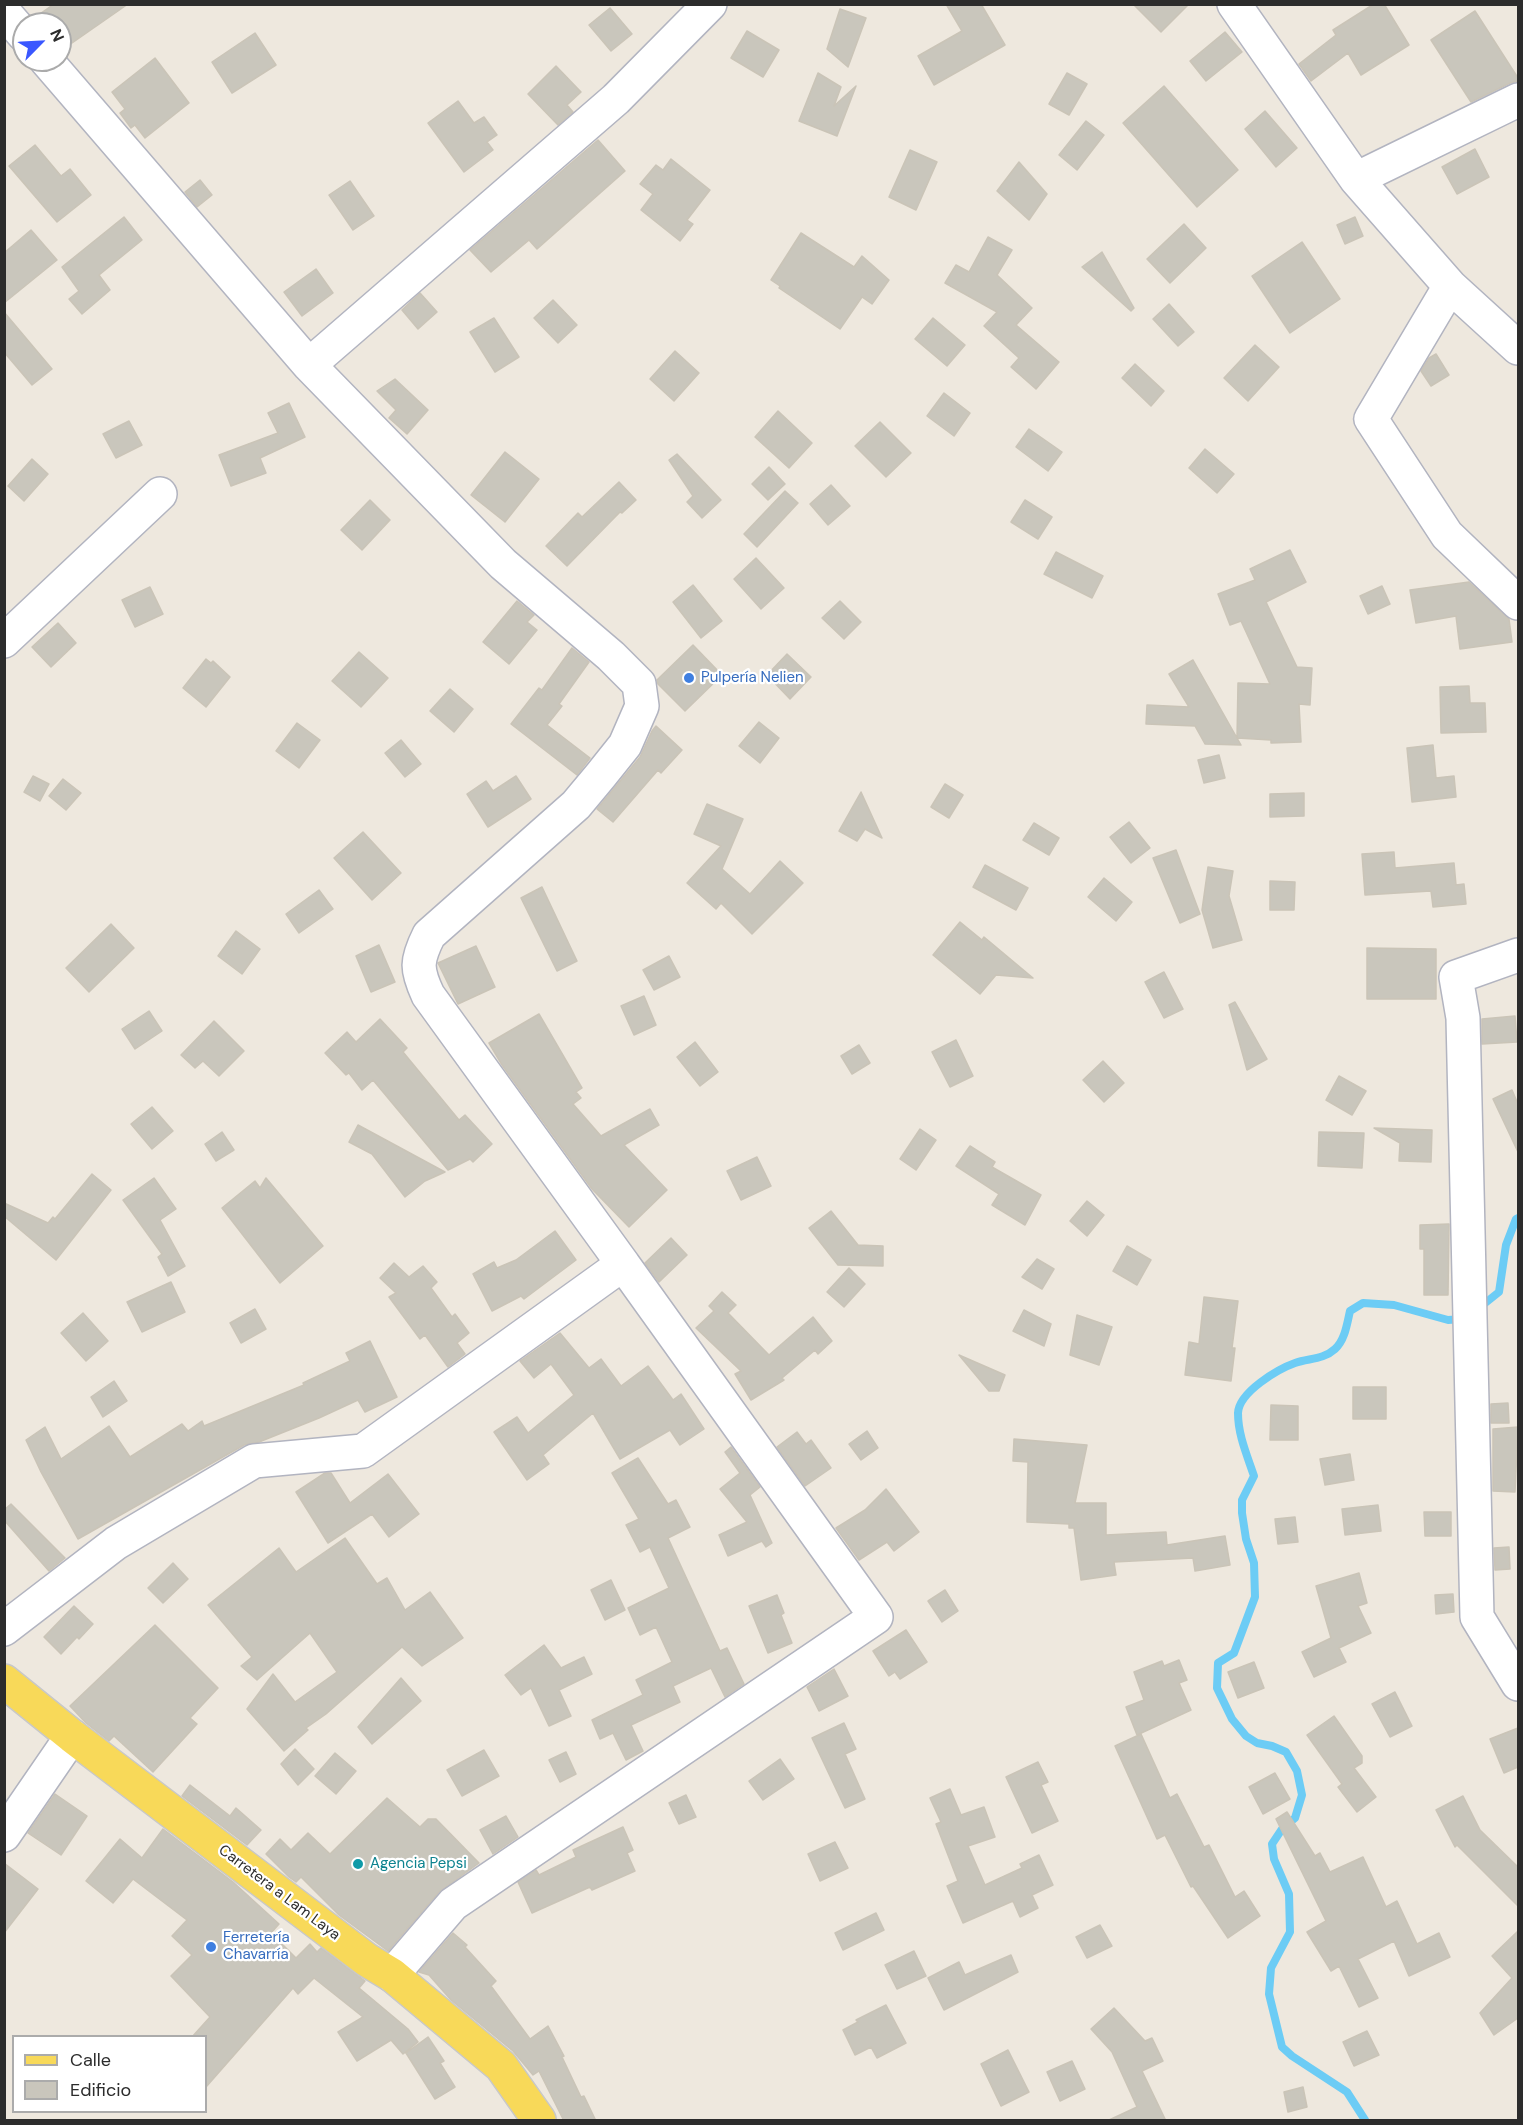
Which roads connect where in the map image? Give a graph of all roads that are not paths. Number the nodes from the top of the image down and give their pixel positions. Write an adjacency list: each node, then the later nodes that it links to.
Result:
1 (710, 4): 8 (street)
2 (1234, 4): 5 (street)
3 (56, 72): 8 (street)
4 (1518, 100): 5 (street)
5 (1356, 179): 6 (street)
6 (1450, 286): 7 (street); 10 (street)
7 (1518, 348)
8 (309, 365): 13 (street)
9 (160, 494): 11 (street)
10 (1518, 603)
11 (4, 641)
12 (1518, 955): 16 (street)
13 (623, 1264): 14 (street); 19 (street)
14 (4, 1629)
15 (4, 1681): 17 (main road, Carretera a Lam Laya)
16 (1518, 1684)
17 (72, 1736): 18 (street); 19 (main road, Carretera a Lam Laya)
18 (4, 1835)
19 (392, 1976): 20 (main road, Carretera a Lam Laya)
20 (539, 2121)

